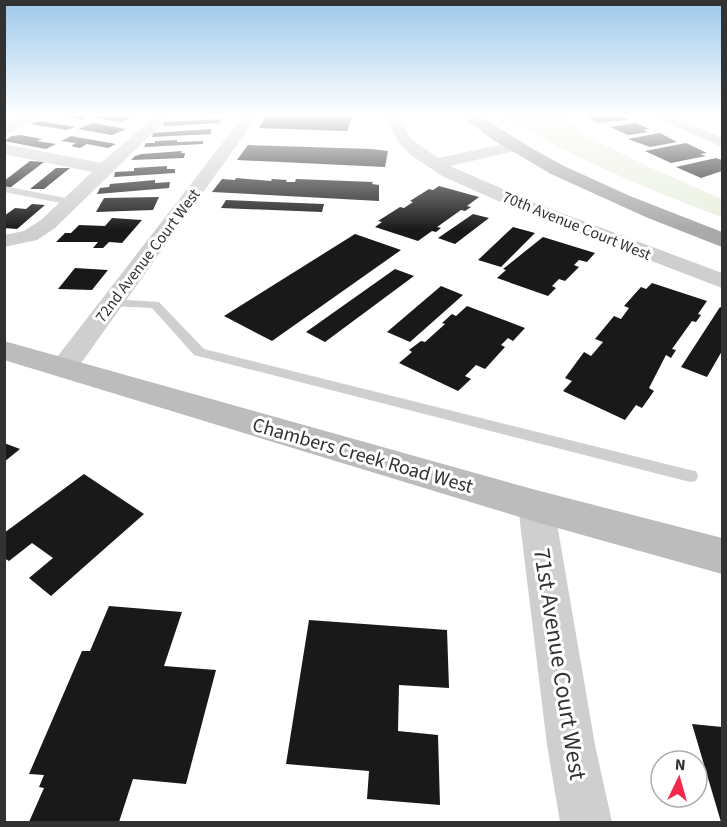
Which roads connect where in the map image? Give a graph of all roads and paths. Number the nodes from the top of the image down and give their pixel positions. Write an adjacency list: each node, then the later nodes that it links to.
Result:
1 (22, 153): 8 (street)
2 (122, 153): 8 (street)
3 (223, 153): 14 (street, 72nd Avenue Court West)
4 (420, 153): 7 (street, 70th Avenue Court West)
5 (487, 153): 7 (street)
6 (525, 153): 11 (main road)
7 (434, 164): 13 (street, 70th Avenue Court West)
8 (104, 169): 10 (street)
9 (4, 189): 10 (lane)
10 (71, 202): 12 (street)
11 (723, 240)
12 (7, 241)
13 (723, 281)
14 (112, 303): 16 (street, 72nd Avenue Court West); 17 (lane)
15 (4, 350): 16 (street, Chambers Creek Road West)
16 (64, 367): 18 (street, Chambers Creek Road West)
17 (690, 476)
18 (536, 506): 19 (street, Chambers Creek Road West); 20 (street, 71st Avenue Court West)
19 (723, 556)
20 (586, 822)

